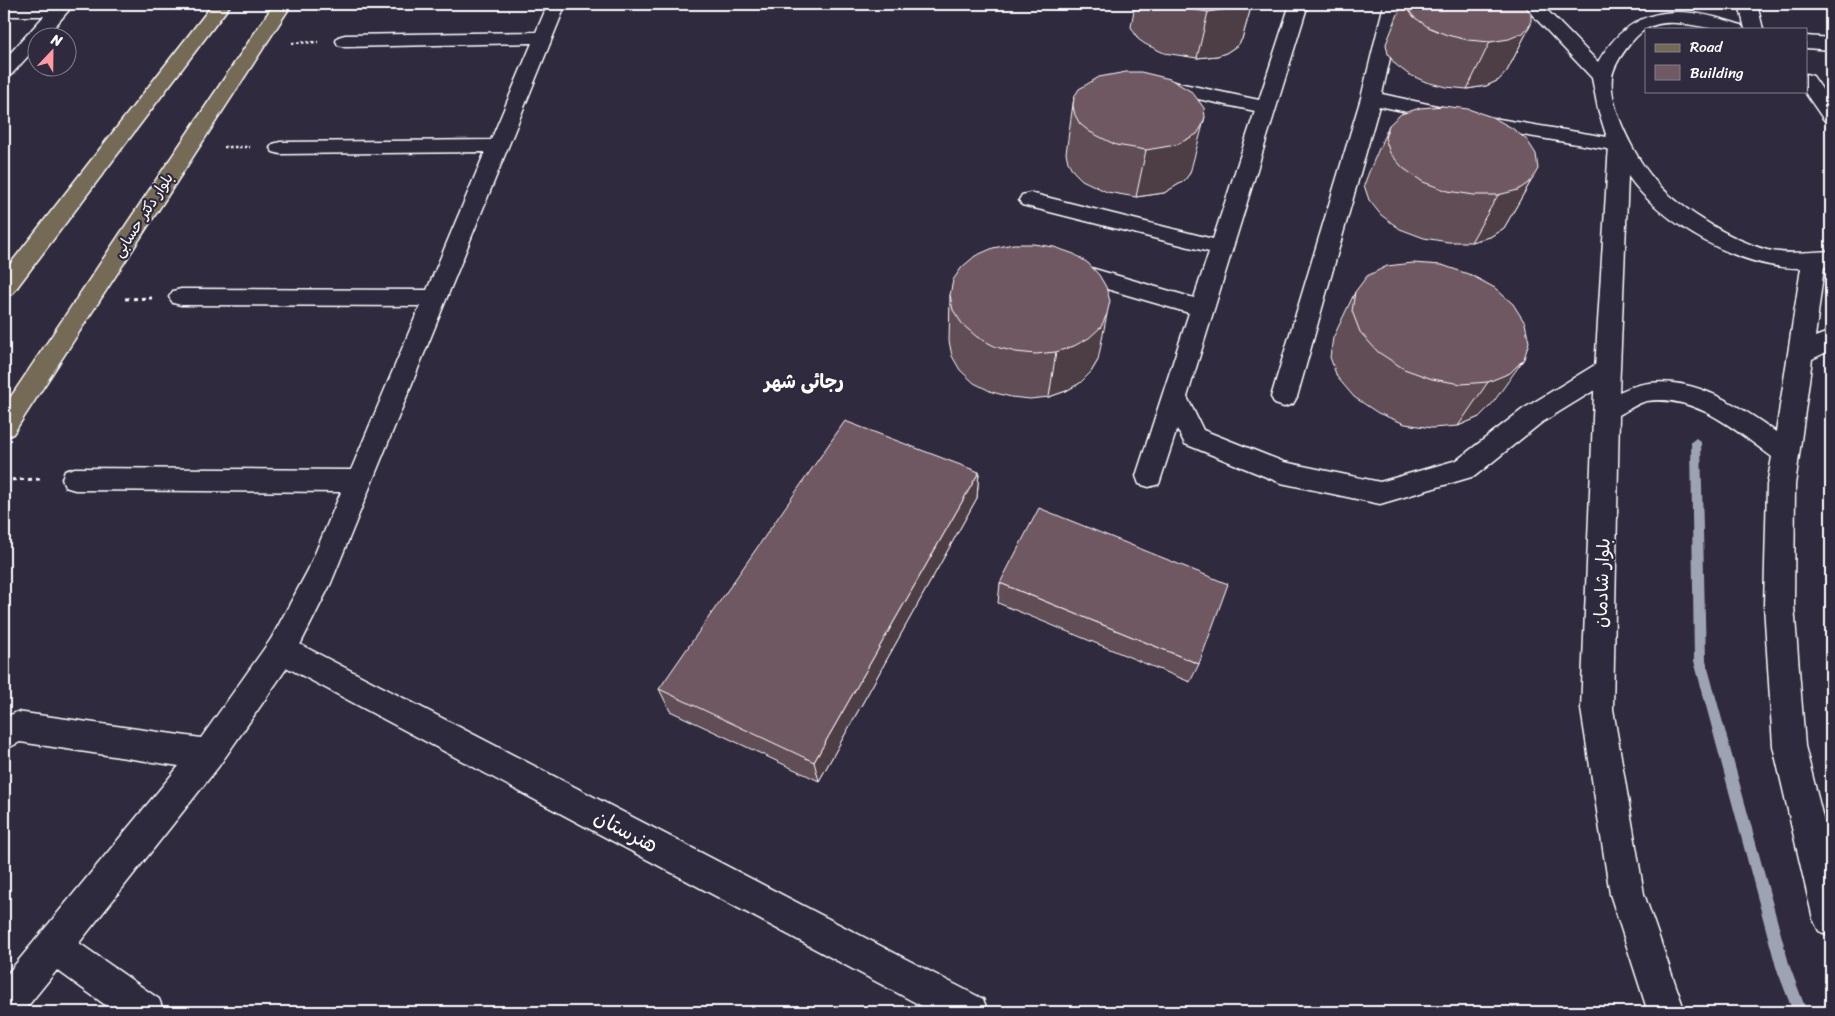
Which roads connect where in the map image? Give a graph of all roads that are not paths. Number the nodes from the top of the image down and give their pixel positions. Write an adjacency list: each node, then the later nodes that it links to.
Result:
1 (222, 4): 32 (main road)
2 (283, 4): 42 (main road, بلوار دکتر حسابی)
3 (557, 4): 14 (street)
4 (1298, 4): 23 (street)
5 (1393, 4): 22 (street)
6 (1531, 4): 19 (street)
7 (1711, 4): 12 (street)
8 (1748, 4): 13 (street)
9 (62, 7): 10 (street); 18 (street)
10 (4, 11)
11 (1731, 28): 19 (street)
12 (1739, 28)
13 (1754, 28)
14 (543, 37): 15 (street); 26 (street)
15 (345, 41)
16 (1808, 42): 17 (street)
17 (1831, 44)
18 (4, 71)
19 (1602, 77): 25 (street)
20 (1139, 81): 23 (street)
21 (1808, 83): 24 (street)
22 (1371, 98): 25 (street); 40 (street)
23 (1266, 107): 29 (street)
24 (1831, 116)
25 (1619, 145): 30 (street); 38 (street, بلوار شادمان)
26 (498, 146): 27 (street); 34 (street)
27 (280, 148)
28 (1030, 200): 29 (street)
29 (1221, 248): 35 (street)
30 (1822, 259): 37 (street)
31 (1042, 262): 35 (street)
32 (4, 288)
33 (182, 297): 34 (street)
34 (435, 298): 46 (street)
35 (1202, 309): 39 (street)
36 (1831, 340): 37 (street)
37 (1800, 354): 43 (street)
38 (1607, 370): 39 (street); 41 (street, بلوار شادمان)
39 (1174, 397): 44 (street)
40 (1284, 397)
41 (1607, 409): 43 (street); 55 (street, بلوار شادمان)
42 (4, 427)
43 (1784, 452): 50 (street)
44 (1149, 476)
45 (75, 479): 46 (street)
46 (359, 481): 47 (street)
47 (282, 649): 49 (street); 53 (street, هنرستان)
48 (4, 735): 49 (street)
49 (208, 754): 51 (street)
50 (1831, 918)
51 (53, 946): 52 (street); 54 (street)
52 (4, 1007)
53 (951, 1008)
54 (146, 1012)
55 (1667, 1012)

